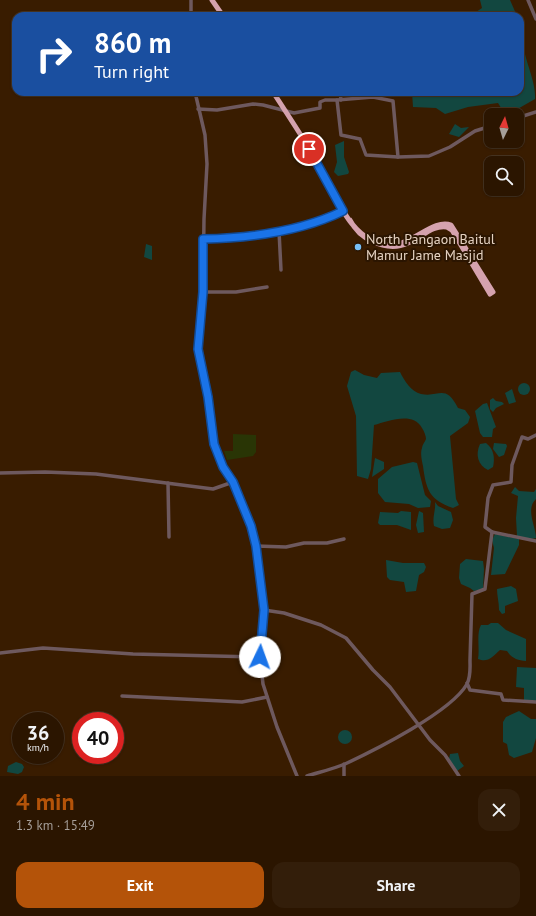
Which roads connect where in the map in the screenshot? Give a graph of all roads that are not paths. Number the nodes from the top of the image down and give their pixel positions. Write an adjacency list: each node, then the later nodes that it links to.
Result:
1 (191, 0): 4 (street)
2 (212, 0): 5 (highway)
3 (528, 0): 6 (street)
4 (192, 12)
5 (220, 12)
6 (536, 19)
7 (196, 96): 11 (street)
8 (276, 96): 12 (highway)
9 (340, 96): 10 (street)
10 (339, 100): 12 (street); 16 (street); 16 (street)
11 (198, 109): 12 (street); 19 (street)
12 (285, 111): 17 (highway)
13 (536, 112): 14 (street)
14 (524, 116)
15 (484, 128): 16 (street)
16 (398, 157)
17 (343, 211): 18 (street); 20 (highway)
18 (279, 231): 19 (street); 21 (street)
19 (203, 239): 23 (street)
20 (395, 245): 20 (highway)
21 (281, 270)
22 (267, 287): 23 (street)
23 (203, 292): 26 (street)
24 (536, 434): 28 (street)
25 (0, 473): 27 (street)
26 (233, 482): 27 (street); 32 (street)
27 (168, 483): 29 (street)
28 (492, 532): 31 (street); 36 (street)
29 (169, 537)
30 (344, 539): 32 (street)
31 (536, 541)
32 (256, 546): 33 (street)
33 (264, 610): 35 (street); 40 (street)
34 (0, 653): 35 (street)
35 (260, 657): 38 (street)
36 (467, 684): 39 (street); 40 (street)
37 (122, 696): 38 (street)
38 (267, 697): 42 (street)
39 (536, 702)
40 (419, 725): 41 (street); 45 (street)
41 (344, 764): 43 (street); 44 (street)
42 (297, 776)
43 (307, 776)
44 (344, 776)
45 (459, 776)

